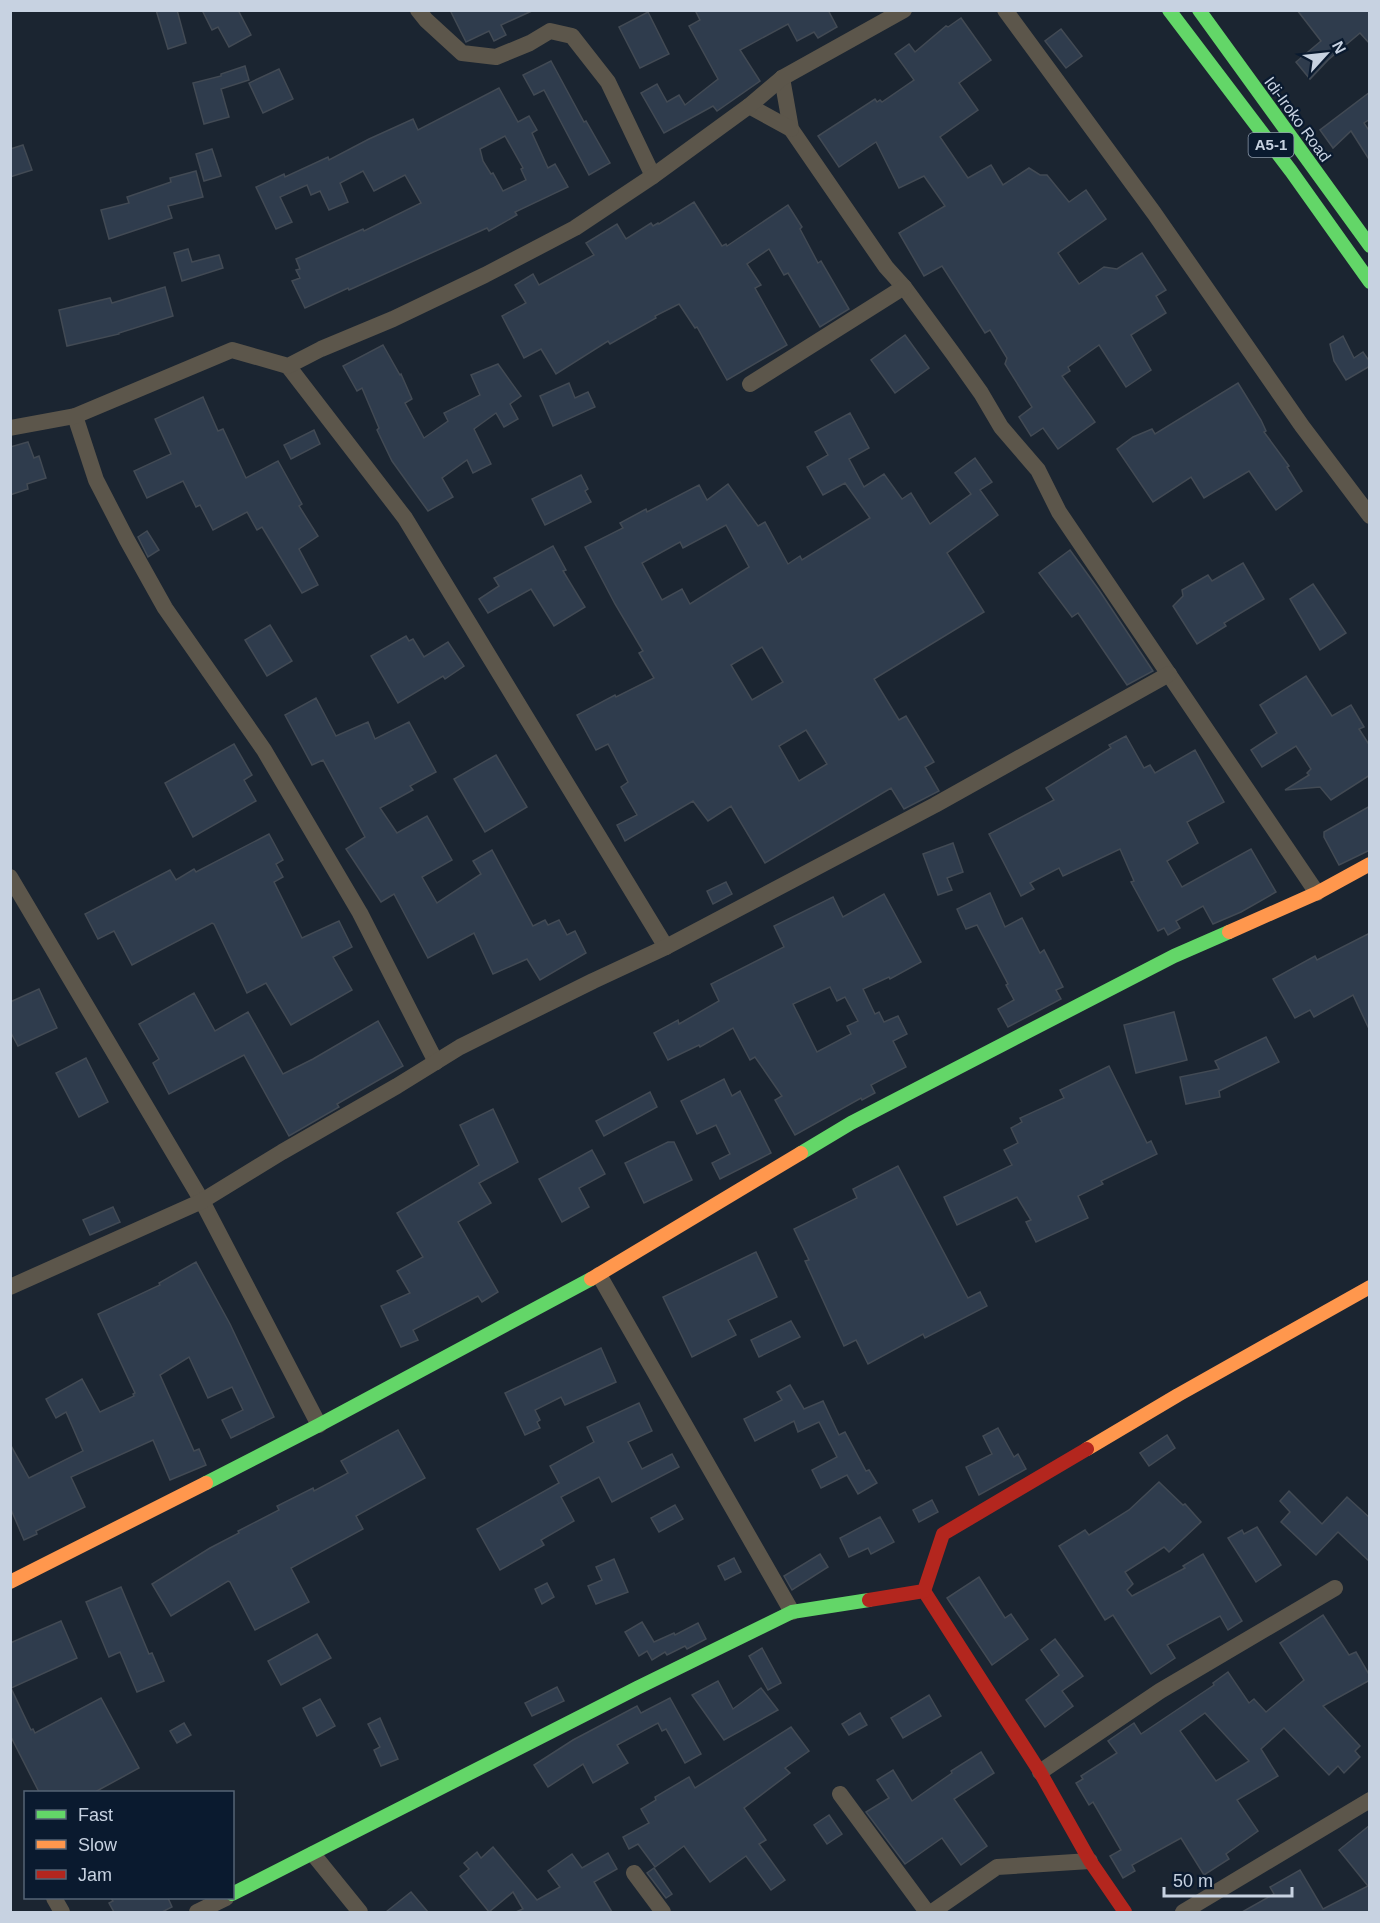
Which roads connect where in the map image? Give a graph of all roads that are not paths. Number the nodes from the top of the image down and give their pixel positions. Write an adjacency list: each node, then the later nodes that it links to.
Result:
1 (418, 10): 9 (street)
2 (904, 10): 6 (street)
3 (1005, 10): 17 (street)
4 (1169, 10): 11 (main road, A5-1)
5 (1199, 10): 10 (main road, Idi-Iroko Road / A5-1)
6 (782, 78): 7 (street); 8 (street)
7 (750, 106): 8 (street); 9 (street)
8 (791, 129): 12 (street)
9 (652, 176): 13 (street)
10 (1370, 246)
11 (1370, 282)
12 (904, 287): 14 (street); 18 (street)
13 (288, 366): 15 (street); 22 (street)
14 (750, 384)
15 (75, 416): 16 (street); 23 (street)
16 (10, 428)
17 (1370, 516)
18 (1169, 674): 21 (street); 22 (street)
19 (1370, 864): 21 (main road)
20 (10, 877): 24 (street)
21 (1317, 892): 25 (main road)
22 (666, 947): 23 (street)
23 (436, 1062): 24 (street)
24 (202, 1201): 26 (street); 28 (street)
25 (599, 1275): 28 (main road); 32 (street)
26 (10, 1287)
27 (1367, 1293): 31 (main road)
28 (319, 1425): 29 (main road)
29 (10, 1582)
30 (1335, 1588): 33 (street)
31 (924, 1591): 32 (main road); 33 (main road)
32 (792, 1612): 36 (main road)
33 (1040, 1772): 37 (main road)
34 (840, 1794): 44 (street)
35 (1370, 1800): 47 (street)
36 (313, 1854): 39 (main road); 42 (street)
37 (1090, 1861): 45 (street); 46 (main road)
38 (634, 1873): 43 (street)
39 (234, 1893)
40 (224, 1899): 41 (street)
41 (197, 1912)
42 (360, 1912)
43 (663, 1912)
44 (927, 1912)
45 (932, 1912)
46 (1125, 1912)
47 (1183, 1912)

